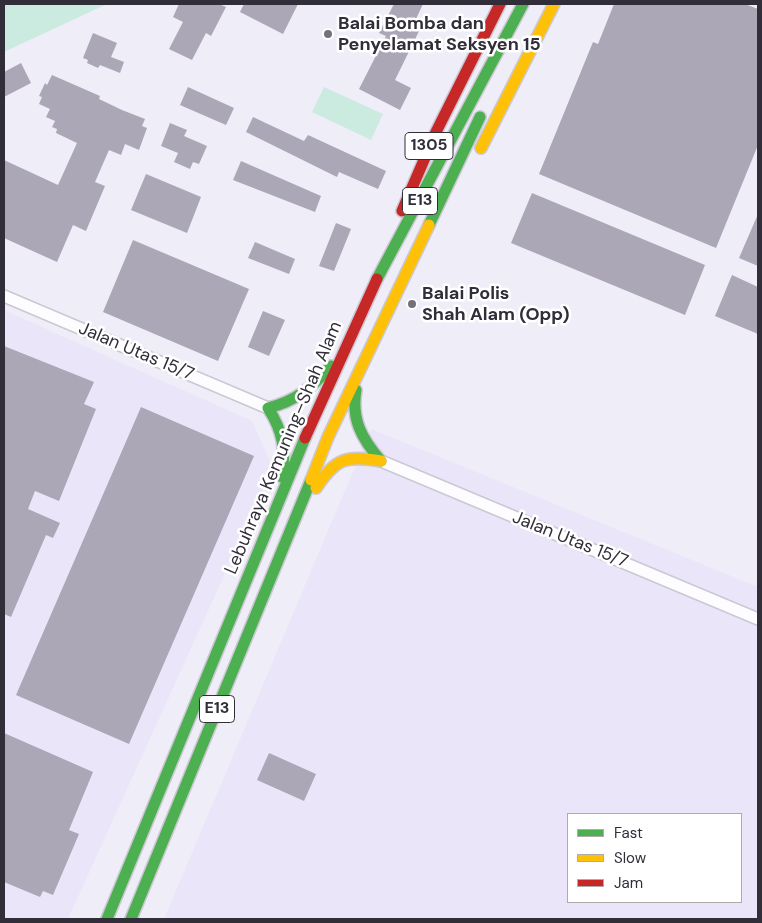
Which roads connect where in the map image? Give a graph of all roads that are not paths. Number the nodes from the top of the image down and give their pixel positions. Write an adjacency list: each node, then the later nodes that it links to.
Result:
1 (500, 4): 8 (highway, 1305)
2 (523, 4): 8 (highway, Lebuhraya Kemuning–Shah Alam / E13)
3 (554, 4): 5 (highway)
4 (483, 111): 7 (highway, Lebuhraya Kemuning–Shah Alam / E13)
5 (475, 160)
6 (458, 191): 7 (highway)
7 (398, 293): 11 (highway, Lebuhraya Kemuning–Shah Alam / E13)
8 (370, 294): 10 (highway, Lebuhraya Kemuning–Shah Alam / E13)
9 (4, 296): 12 (street, Jalan Utas 15/7)
10 (346, 347): 12 (highway); 14 (highway, Lebuhraya Kemuning–Shah Alam / E13)
11 (362, 368): 13 (highway); 15 (highway, Lebuhraya Kemuning–Shah Alam / E13)
12 (268, 408): 14 (highway)
13 (381, 461): 15 (highway); 16 (street, Jalan Utas 15/7)
14 (277, 507): 17 (highway, Lebuhraya Kemuning–Shah Alam / E13)
15 (293, 522): 18 (highway, Lebuhraya Kemuning–Shah Alam / E13)
16 (758, 619)
17 (107, 919)
18 (131, 919)

